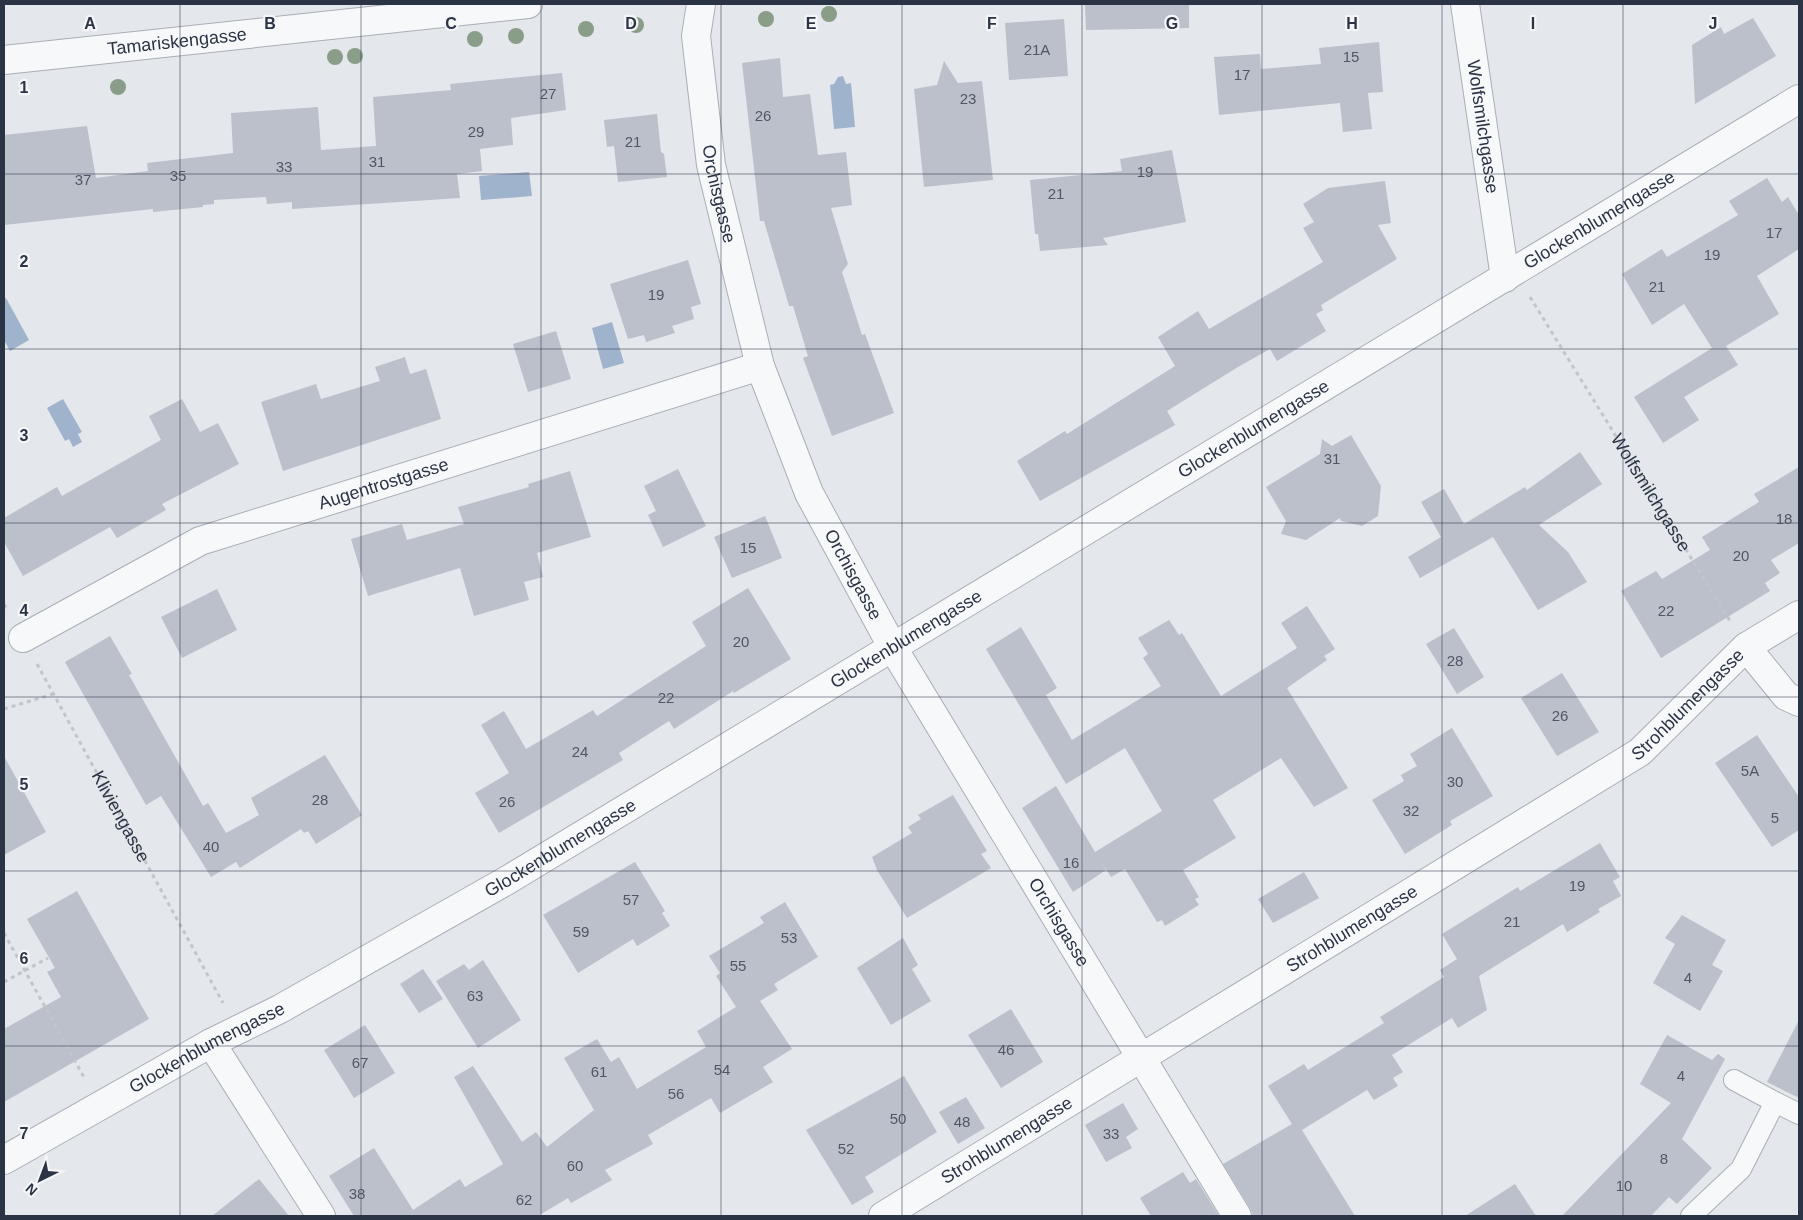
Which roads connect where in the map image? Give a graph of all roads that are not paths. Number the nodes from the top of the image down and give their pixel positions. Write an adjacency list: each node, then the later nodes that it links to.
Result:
1 (528, 4): 4 (street, Tamariskengasse)
2 (701, 4): 7 (street, Orchisgasse)
3 (1465, 4): 6 (street, Wolfsmilchgasse)
4 (4, 60)
5 (1799, 99): 6 (street, Glockenblumengasse)
6 (1510, 275): 11 (street, Glockenblumengasse)
7 (760, 366): 9 (street, Augentrostgasse); 11 (street, Orchisgasse)
8 (1799, 615): 10 (street, Strohblumengasse)
9 (23, 638)
10 (1746, 647): 12 (street); 14 (street, Strohblumengasse)
11 (893, 648): 13 (street, Glockenblumengasse); 14 (street, Orchisgasse)
12 (1799, 702)
13 (211, 1043): 18 (street, Glockenblumengasse); 19 (street)
14 (1143, 1059): 20 (street, Strohblumengasse); 21 (street, Orchisgasse)
15 (1734, 1080): 16 (lane)
16 (1775, 1102): 17 (lane); 22 (lane)
17 (1799, 1114)
18 (4, 1160)
19 (321, 1216)
20 (883, 1216)
21 (1237, 1216)
22 (1691, 1216)

